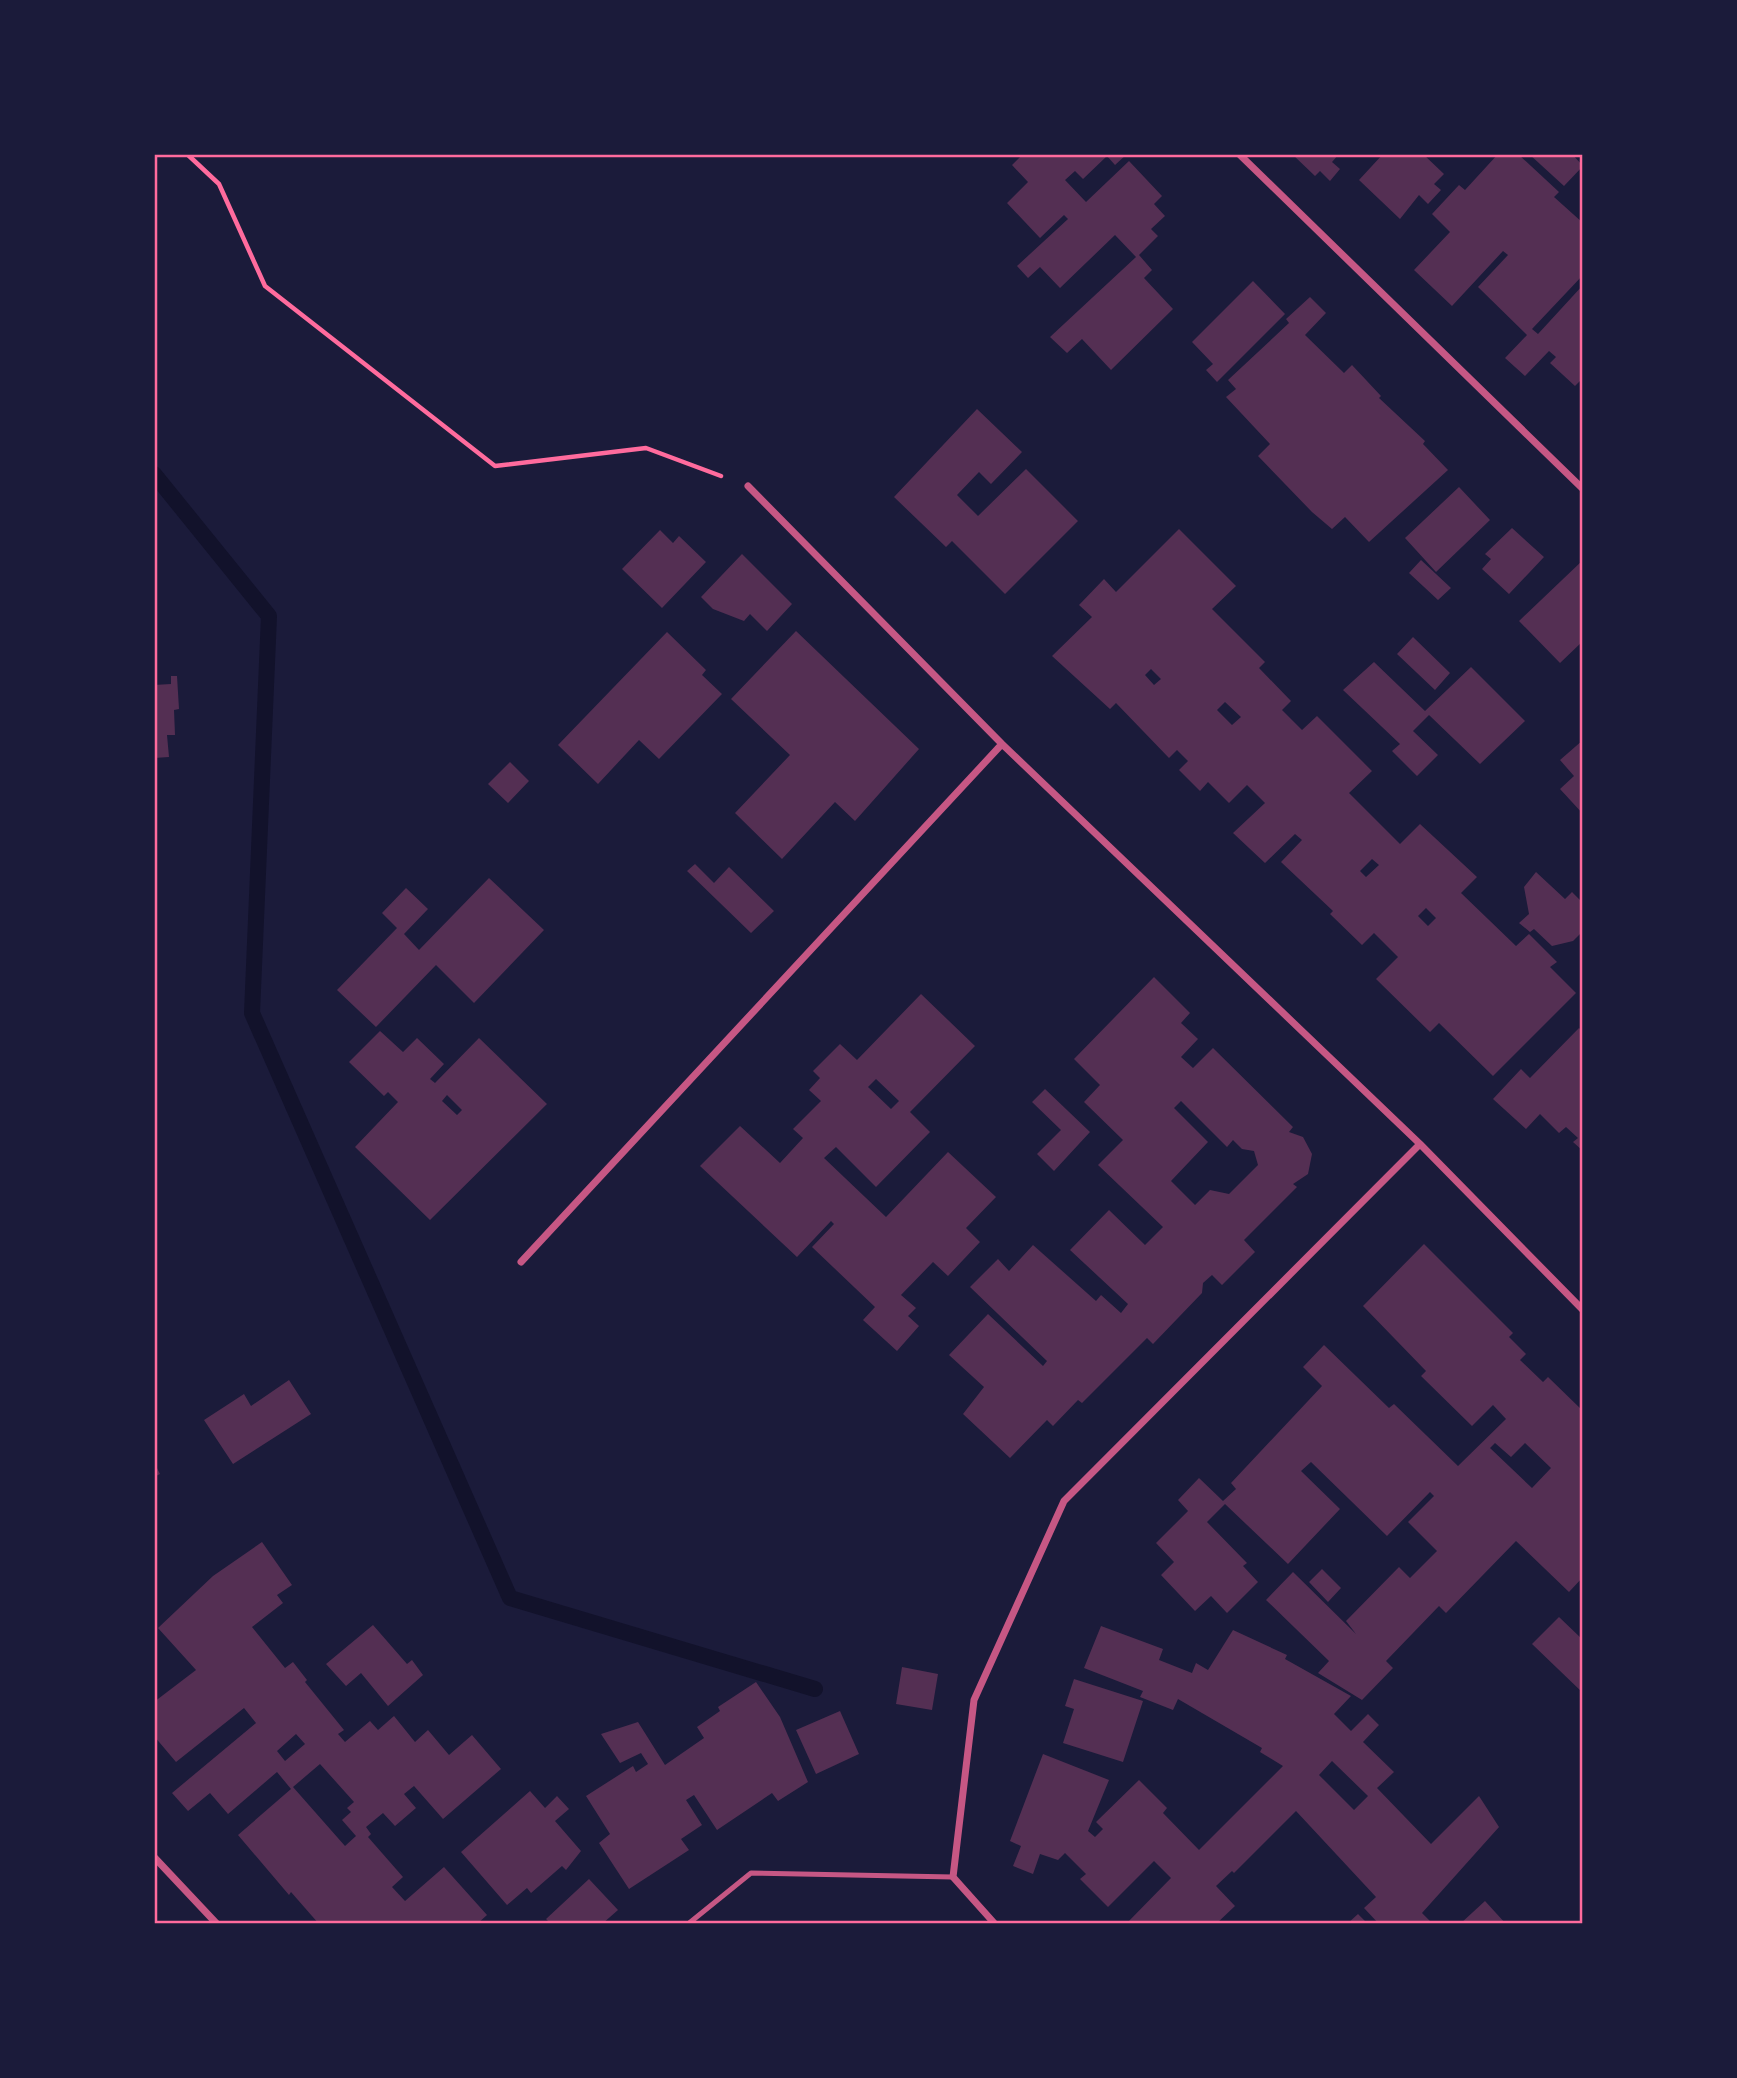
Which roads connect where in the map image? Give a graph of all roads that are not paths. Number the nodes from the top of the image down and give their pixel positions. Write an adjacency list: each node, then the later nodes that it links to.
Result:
1 (1239, 154): 3 (street)
2 (748, 486): 4 (street)
3 (1583, 489)
4 (1002, 744): 5 (street); 6 (street)
5 (1420, 1144): 7 (street); 9 (street)
6 (521, 1262)
7 (1583, 1310)
8 (154, 1857): 10 (street)
9 (953, 1877): 11 (lane); 12 (street)
10 (217, 1924)
11 (688, 1924)
12 (995, 1924)

